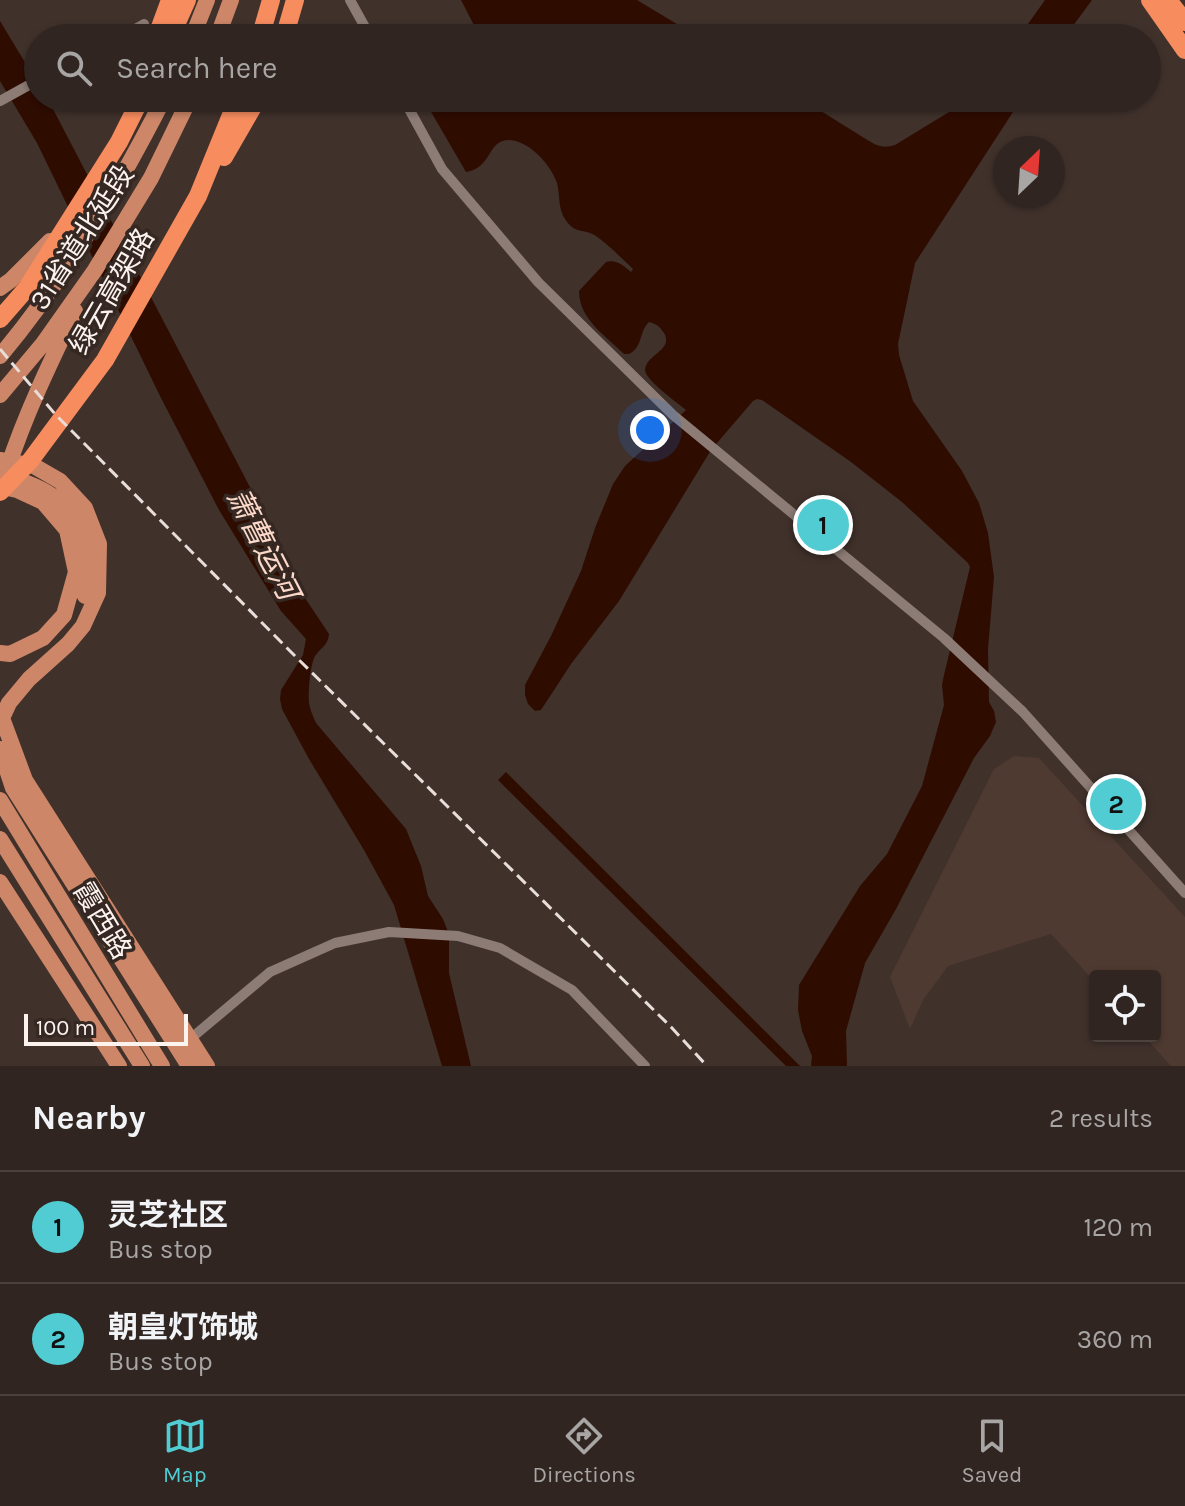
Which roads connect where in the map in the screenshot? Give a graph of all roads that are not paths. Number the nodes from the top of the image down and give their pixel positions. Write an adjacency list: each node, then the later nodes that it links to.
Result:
1 (170, 0): 12 (highway)
2 (187, 0): 13 (highway)
3 (194, 0): 14 (main road)
4 (207, 0): 15 (main road)
5 (231, 0): 16 (main road)
6 (271, 0): 17 (highway)
7 (295, 0): 18 (highway)
8 (350, 0): 19 (street)
9 (1150, 0): 20 (highway)
10 (1168, 0): 11 (highway)
11 (1185, 22)
12 (155, 24)
13 (177, 24)
14 (179, 24)
15 (198, 24)
16 (222, 24)
17 (264, 24)
18 (288, 24)
19 (363, 24)
20 (1185, 50)
21 (24, 88): 22 (street)
22 (0, 101)
23 (132, 112): 31 (main road)
24 (133, 112): 32 (highway)
25 (157, 112): 33 (main road)
26 (183, 112): 30 (main road, 31省道北延段)
27 (232, 112): 34 (highway, 绿云高架路)
28 (250, 112): 34 (highway)
29 (411, 112): 45 (street)
30 (95, 270): 35 (main road, 31省道北延段); 38 (main road)
31 (0, 288)
32 (0, 319)
33 (0, 356)
34 (105, 360): 38 (highway, 绿云高架路)
35 (0, 395)
36 (0, 460): 46 (main road)
37 (0, 475): 40 (main road)
38 (0, 491): 39 (main road)
39 (0, 653)
40 (0, 700)
41 (0, 749): 50 (main road)
42 (0, 800): 49 (main road, 霞西路)
43 (0, 839): 48 (main road, 霞西路)
44 (0, 882): 47 (main road)
45 (1185, 893)
46 (189, 1040): 51 (main road); 52 (street)
47 (119, 1066)
48 (142, 1066)
49 (162, 1066)
50 (189, 1066)
51 (207, 1066)
52 (645, 1066)

